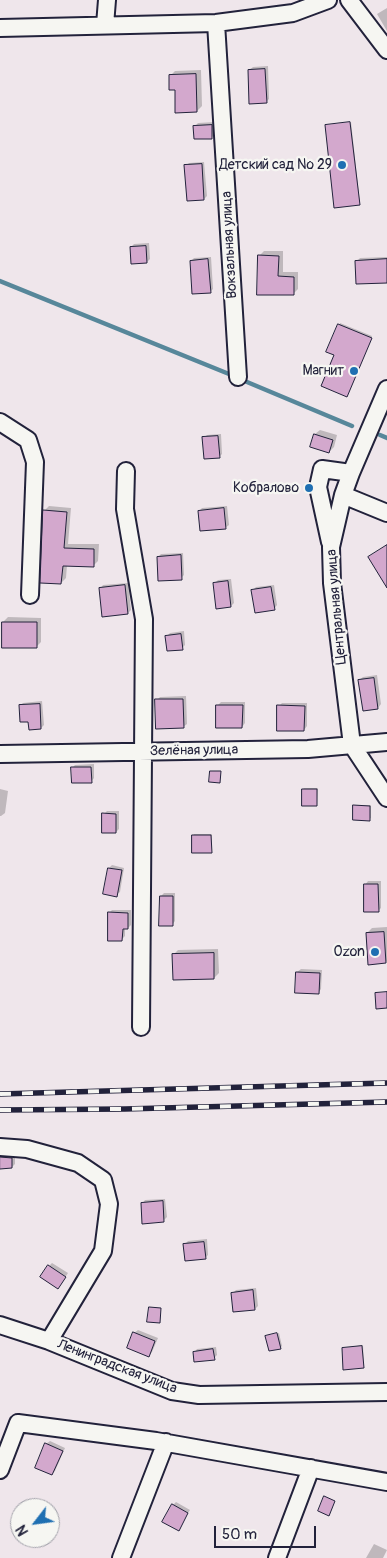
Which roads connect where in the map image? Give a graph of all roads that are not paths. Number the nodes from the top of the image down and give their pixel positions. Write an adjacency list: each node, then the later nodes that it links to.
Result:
1 (107, 0): 5 (street)
2 (328, 0): 4 (street)
3 (349, 0): 7 (street)
4 (216, 24): 5 (street); 8 (street, Вокзальная улица)
5 (105, 25): 6 (street)
6 (0, 28)
7 (387, 50)
8 (238, 377)
9 (387, 389): 12 (street, Центральная улица)
10 (0, 422): 16 (street)
11 (126, 471): 19 (street)
12 (350, 473): 13 (street, Центральная улица); 15 (street)
13 (342, 495): 14 (street); 15 (street, Центральная улица)
14 (387, 513)
15 (331, 547): 18 (street, Центральная улица)
16 (30, 595)
17 (387, 742): 18 (street, Зелёная улица)
18 (352, 745): 19 (street, Зелёная улица); 21 (street)
19 (144, 752): 20 (street, Зелёная улица); 22 (street)
20 (0, 754)
21 (387, 798)
22 (141, 1027)
23 (0, 1147): 25 (street)
24 (0, 1325): 25 (street, Ленинградская улица)
25 (49, 1341): 26 (street, Ленинградская улица)
26 (387, 1392)
27 (166, 1442): 28 (street); 29 (street); 31 (street)
28 (311, 1468): 30 (street); 32 (street)
29 (0, 1470)
30 (387, 1482)
31 (121, 1558)
32 (277, 1558)

